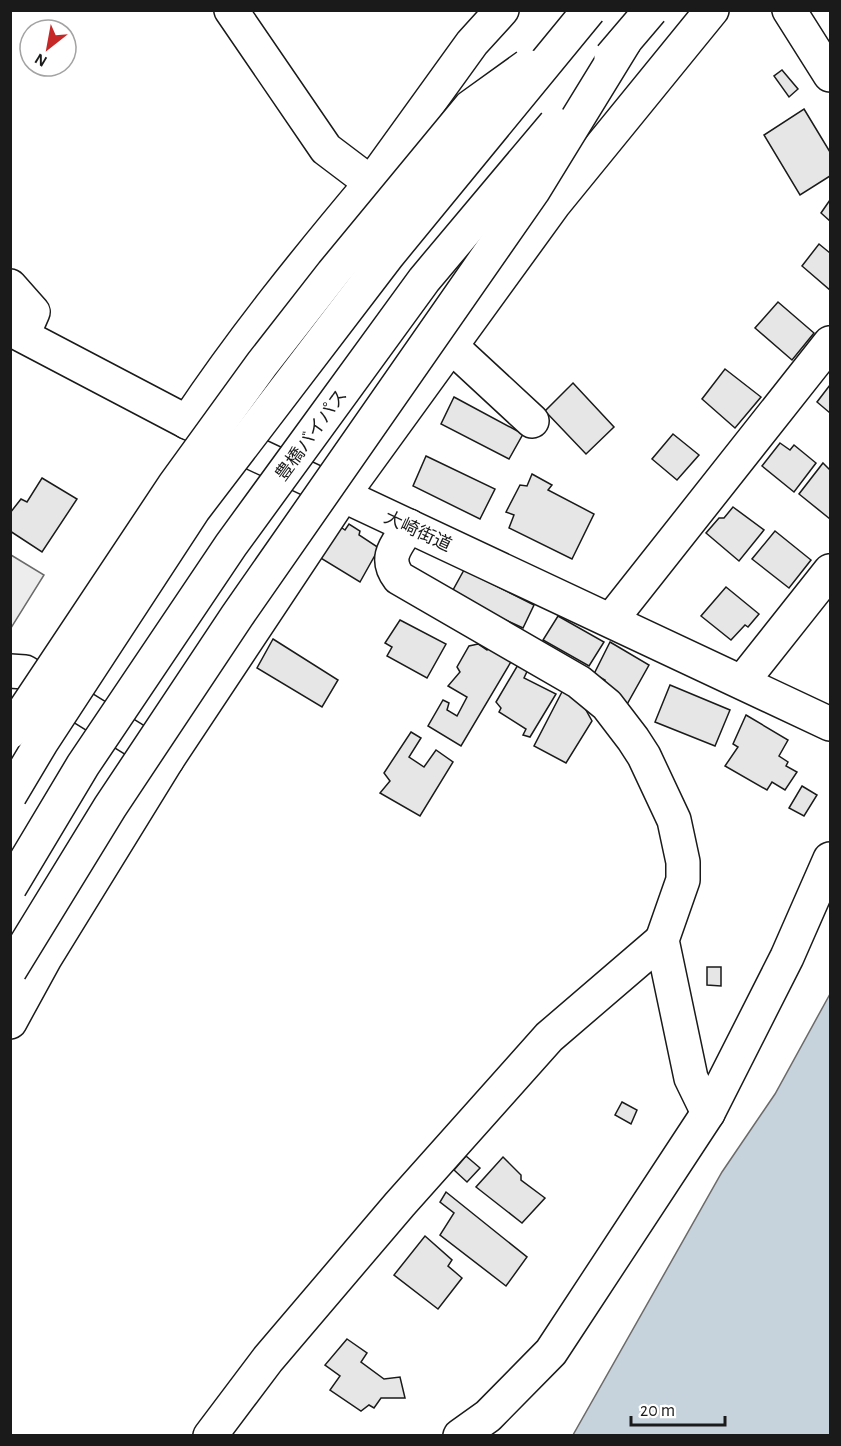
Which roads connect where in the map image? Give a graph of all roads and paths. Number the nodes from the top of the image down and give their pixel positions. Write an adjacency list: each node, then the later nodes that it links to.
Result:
1 (231, 10): 10 (main road)
2 (502, 10): 10 (main road)
3 (589, 10): 7 (main road, bridge)
4 (651, 10): 8 (main road, 豊橋バイパス, bridge)
5 (712, 10): 14 (main road)
6 (789, 10): 9 (main road)
7 (564, 39): 24 (main road, bridge); 26 (main road, bridge)
8 (625, 41): 28 (main road, 豊橋バイパス, bridge); 30 (main road, bridge)
9 (831, 75)
10 (371, 183): 16 (main road)
11 (10, 286): 12 (main road)
12 (15, 336): 16 (main road, 大崎街道)
13 (831, 343): 20 (main road)
14 (451, 346): 15 (main road); 17 (main road)
15 (532, 421)
16 (187, 422): 17 (main road, 大崎街道)
17 (343, 495): 18 (main road, 大崎街道); 25 (main road)
18 (409, 526): 20 (main road, 大崎街道); 29 (main road)
19 (831, 571): 22 (main road)
20 (610, 620): 22 (main road, 大崎街道)
21 (10, 671): 25 (main road)
22 (742, 682): 23 (main road, 大崎街道)
23 (831, 724)
24 (10, 732)
25 (167, 760): 31 (main road)
26 (10, 795)
27 (831, 859): 32 (main road)
28 (10, 887)
29 (662, 940): 32 (main road); 33 (main road)
30 (10, 970)
31 (10, 1022)
32 (708, 1113): 34 (main road)
33 (210, 1436)
34 (460, 1436)

